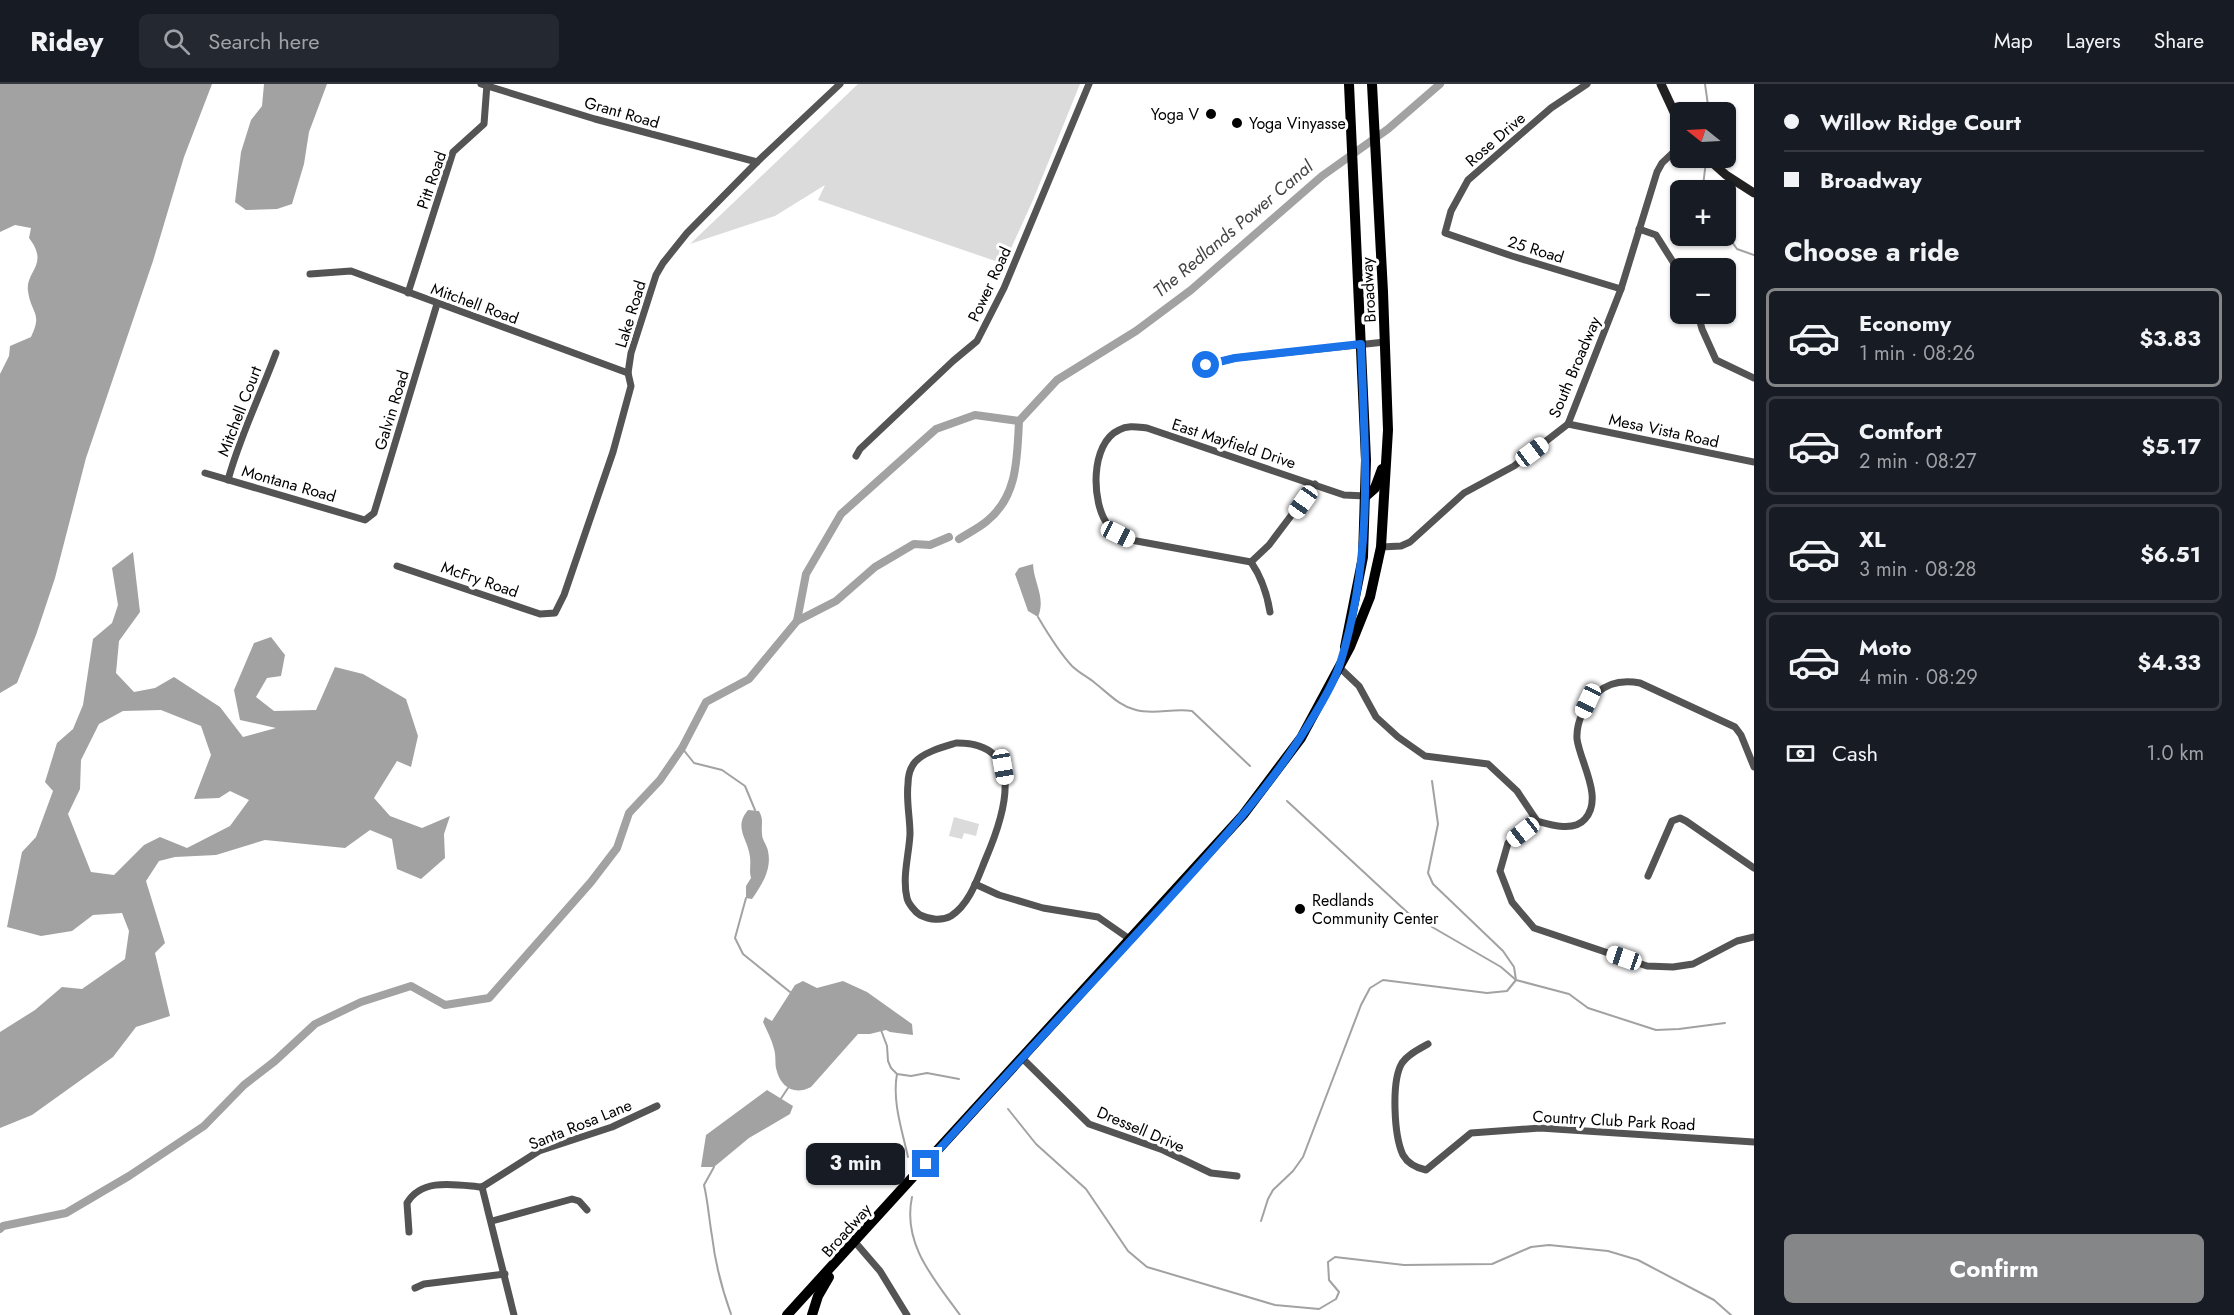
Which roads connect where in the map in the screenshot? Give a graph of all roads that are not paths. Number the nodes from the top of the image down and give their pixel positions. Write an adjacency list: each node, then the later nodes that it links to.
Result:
1 (840, 84): 10 (street, Lake Road)
2 (1089, 84): 29 (street, Power Road)
3 (1349, 84): 22 (main road, Broadway)
4 (1372, 84): 21 (main road, Broadway)
5 (1587, 84): 14 (street, Rose Drive)
6 (1661, 84): 8 (main road)
7 (485, 85): 10 (street, Grant Road); 18 (street, Pitt Road)
8 (1670, 103)
9 (1670, 155): 13 (street, South Broadway)
10 (757, 162): 25 (street, Lake Road)
11 (1717, 168): 12 (main road)
12 (1754, 193)
13 (1639, 229): 15 (street); 17 (street, South Broadway)
14 (1444, 232): 17 (street, 25 Road)
15 (1671, 258)
16 (310, 274): 18 (street, Mitchell Road)
17 (1621, 289): 28 (street, South Broadway)
18 (408, 293): 19 (street, Mitchell Road)
19 (437, 304): 25 (street, Mitchell Road); 35 (street, Galvin Road)
20 (1701, 324): 26 (street)
21 (1385, 342): 22 (street); 27 (main road, Broadway)
22 (1361, 344): 24 (street); 34 (main road, Broadway)
23 (276, 353): 32 (street, Mitchell Court)
24 (1206, 365)
25 (628, 373): 40 (street, Lake Road)
26 (1754, 378)
27 (1388, 417): 34 (main road); 36 (main road, Broadway)
28 (1568, 424): 30 (street, Mesa Vista Road); 36 (street, South Broadway)
29 (856, 456)
30 (1754, 462)
31 (205, 473): 32 (street, Montana Road)
32 (228, 480): 35 (street, Montana Road)
33 (1315, 484): 34 (street, East Mayfield Drive); 37 (street); 37 (street, East Mayfield Drive)
34 (1366, 496): 41 (main road, Broadway)
35 (365, 520)
36 (1381, 547): 41 (main road, Broadway)
37 (1251, 562): 39 (street)
38 (397, 566): 40 (street, McFry Road)
39 (1270, 612)
40 (555, 613)
41 (1339, 668): 43 (street); 48 (main road, Broadway)
42 (1754, 767): 43 (street)
43 (1537, 821): 47 (street)
44 (1754, 868): 45 (street)
45 (1648, 876)
46 (975, 884): 46 (street); 48 (street)
47 (1754, 937)
48 (1131, 940): 50 (main road, Broadway)
49 (1428, 1044): 52 (street, Country Club Park Road)
50 (1022, 1058): 53 (street, Dressell Drive); 58 (main road, Broadway)
51 (657, 1106): 54 (street, Santa Rosa Lane)
52 (1754, 1142)
53 (1237, 1176)
54 (482, 1187): 56 (street); 57 (street)
55 (587, 1210): 56 (street)
56 (492, 1221): 60 (street)
57 (409, 1232)
58 (855, 1242): 59 (main road, Broadway); 65 (street)
59 (842, 1256): 63 (main road, Broadway); 64 (main road)
60 (504, 1274): 61 (street); 62 (street)
61 (415, 1288)
62 (514, 1315)
63 (787, 1315)
64 (812, 1315)
65 (907, 1315)

